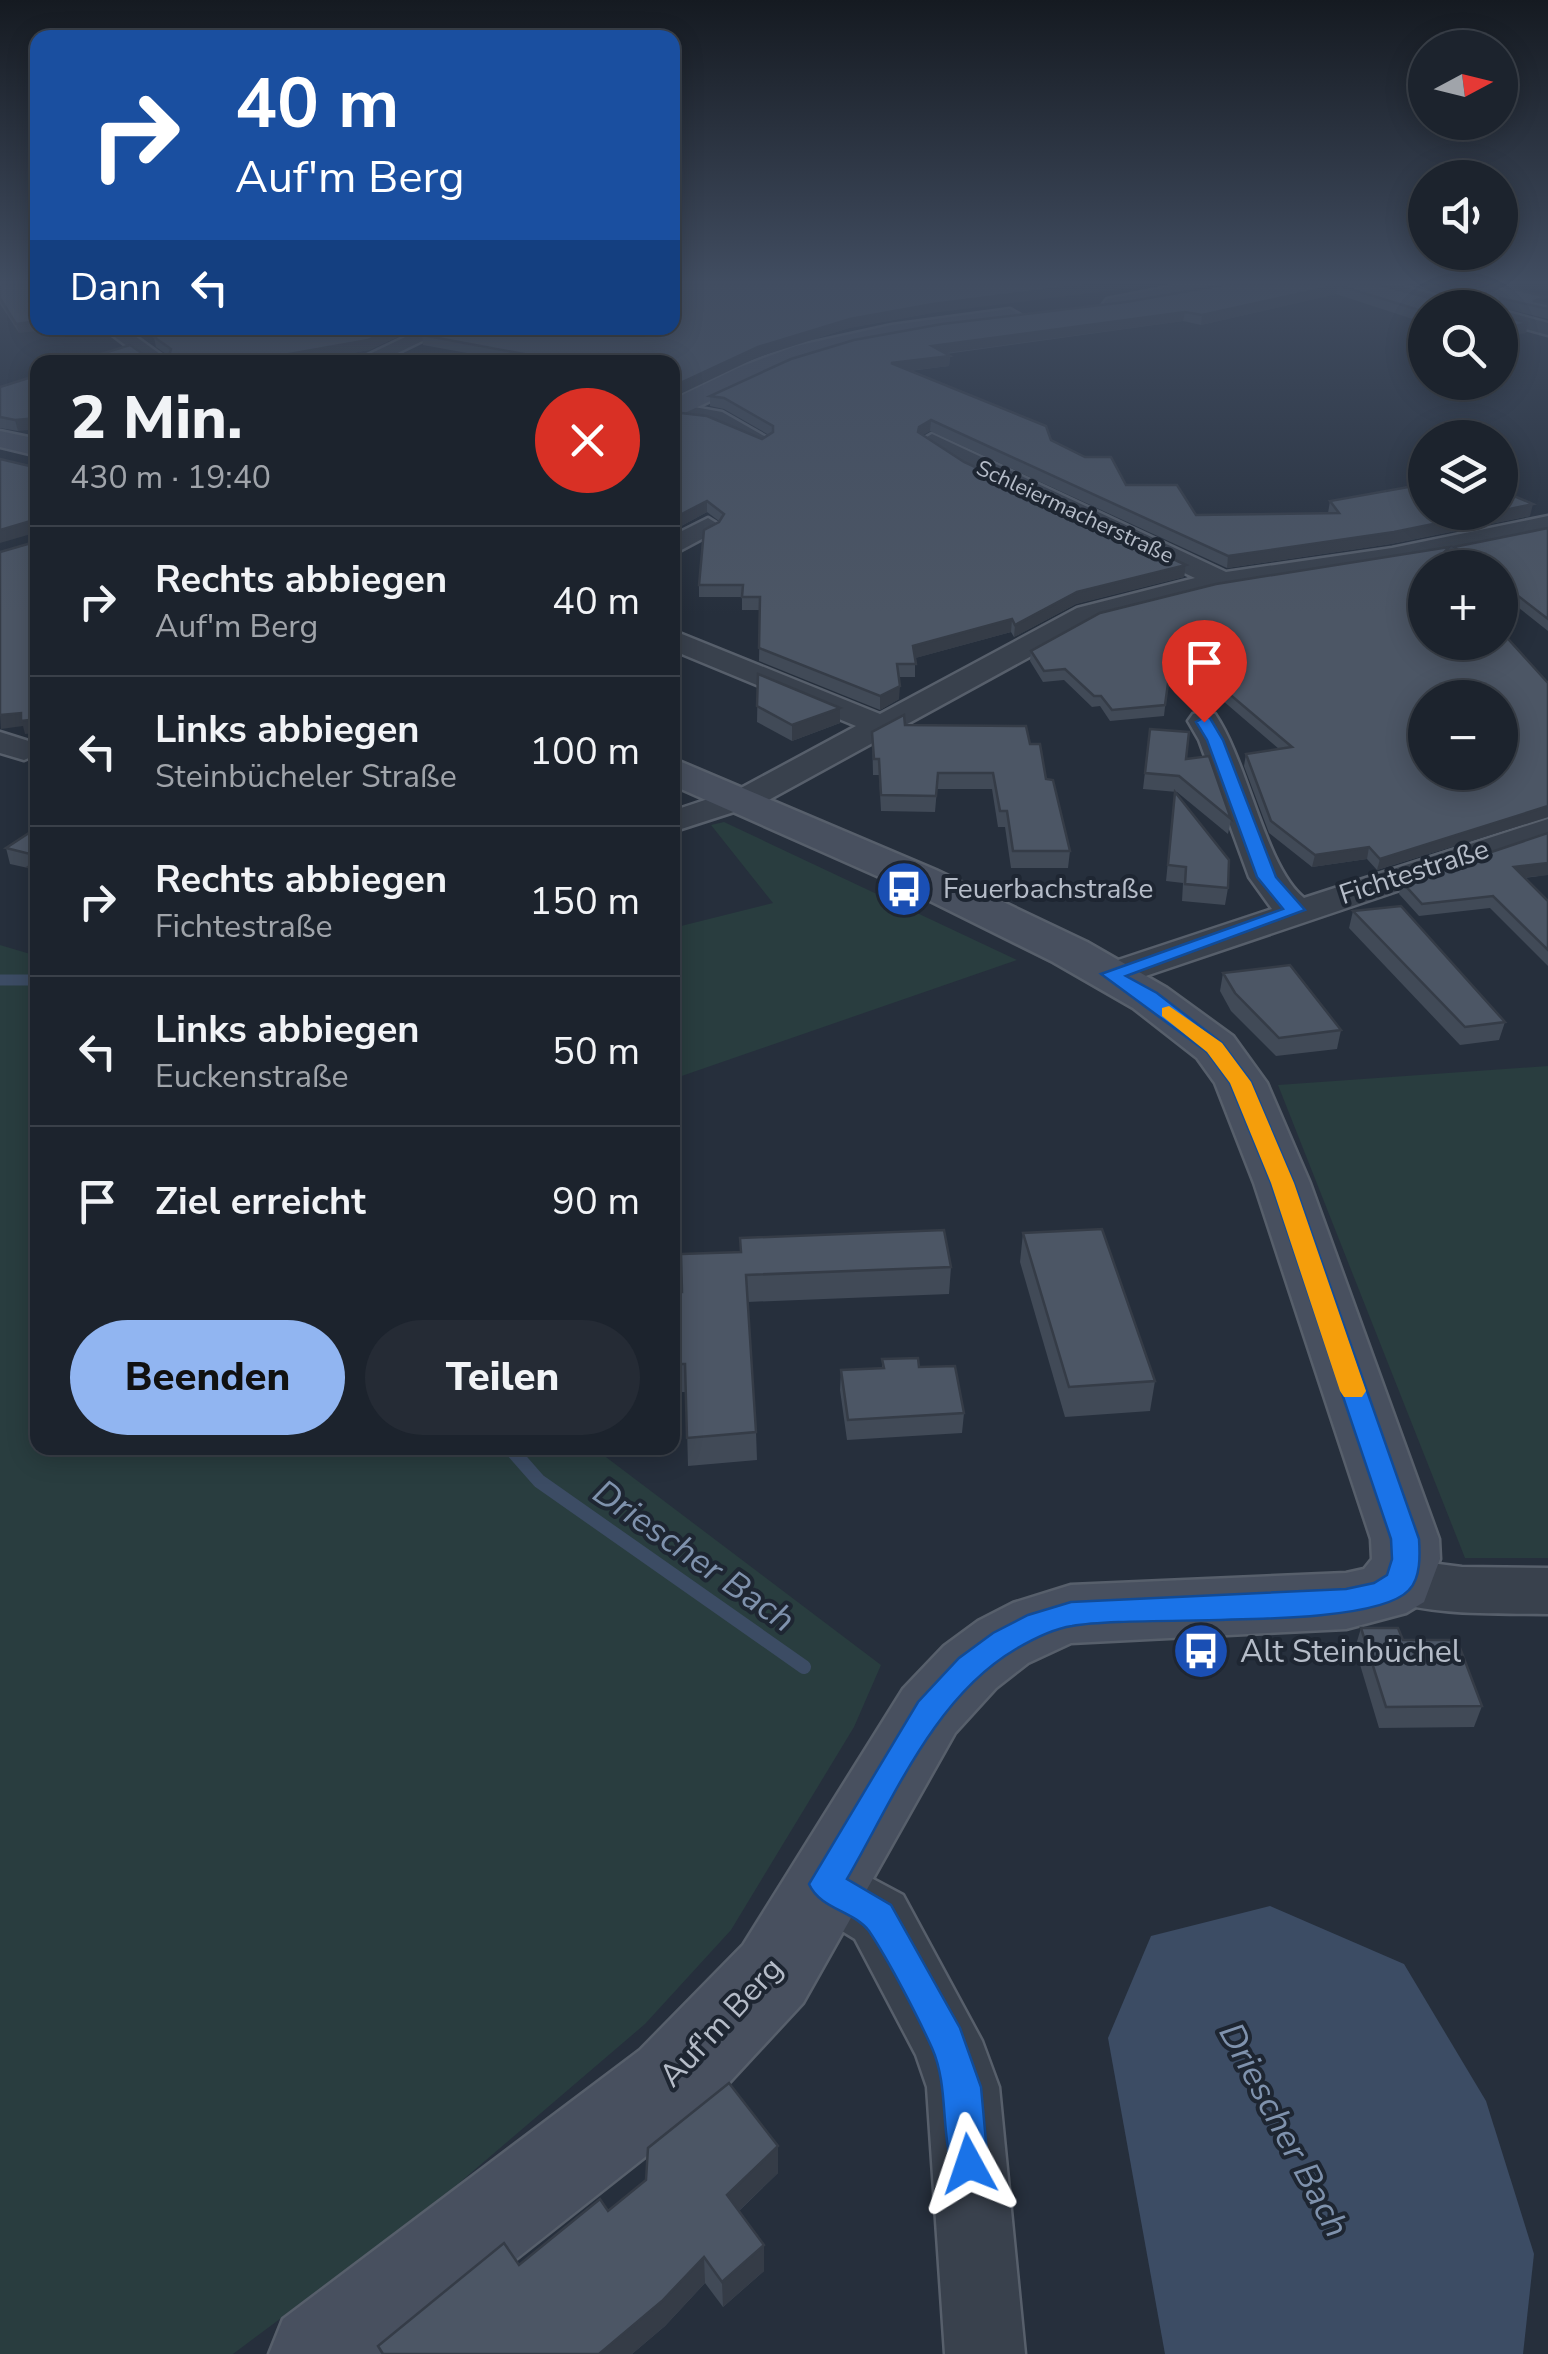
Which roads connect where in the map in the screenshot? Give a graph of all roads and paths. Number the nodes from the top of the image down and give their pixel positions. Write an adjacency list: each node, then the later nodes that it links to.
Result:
1 (680, 411): 3 (street)
2 (0, 438): 5 (street)
3 (760, 440)
4 (932, 440): 9 (street, Schleiermacherstraße)
5 (30, 446)
6 (1548, 524): 9 (street)
7 (708, 526): 8 (street)
8 (680, 542)
9 (1221, 580): 12 (street)
10 (680, 642): 12 (street)
11 (1204, 722): 17 (street)
12 (883, 726): 14 (street)
13 (680, 773): 14 (street)
14 (743, 800): 15 (street); 18 (street)
15 (680, 820)
16 (1548, 828): 17 (street, Fichtestraße)
17 (1296, 910): 18 (street, Fichtestraße)
18 (1110, 974): 19 (street)
19 (1399, 1582): 20 (street); 21 (street, Auf'm Berg)
20 (1548, 1591)
21 (826, 1884): 22 (street, Auf'm Berg); 23 (street)
22 (318, 2354)
23 (985, 2354)

